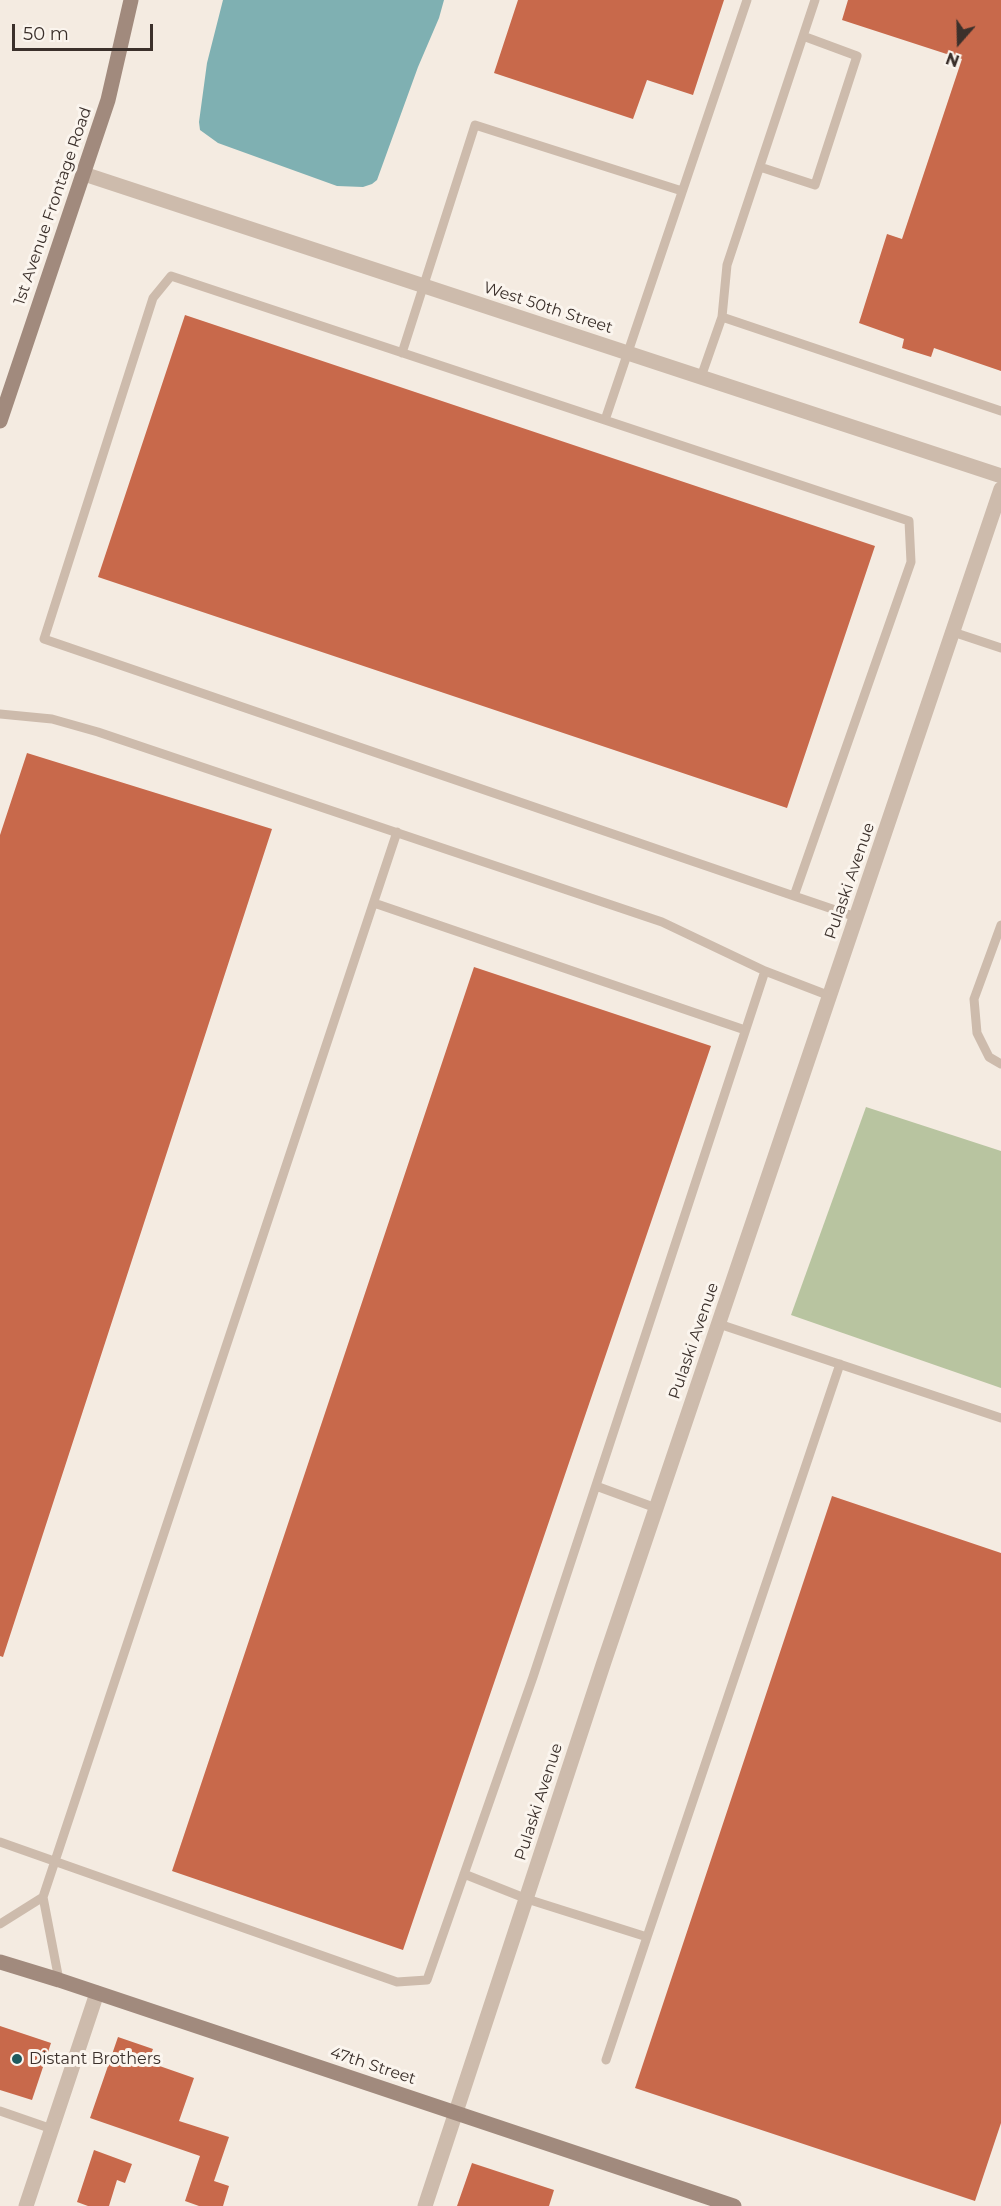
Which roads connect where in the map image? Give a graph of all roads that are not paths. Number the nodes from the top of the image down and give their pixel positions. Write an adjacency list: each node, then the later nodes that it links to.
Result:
1 (131, 0): 6 (main road, 1st Avenue Frontage Road)
2 (747, 0): 7 (lane)
3 (815, 0): 4 (lane)
4 (803, 36): 5 (lane); 5 (lane)
5 (760, 166): 9 (lane)
6 (84, 174): 8 (street, West 50th Street); 15 (main road, 1st Avenue Frontage Road)
7 (681, 191): 8 (lane); 11 (lane)
8 (423, 286): 10 (lane); 11 (street, West 50th Street)
9 (722, 317): 12 (lane); 13 (lane)
10 (402, 353): 14 (lane); 22 (lane)
11 (626, 353): 12 (street, West 50th Street); 14 (lane)
12 (701, 377): 16 (street, West 50th Street)
13 (1001, 411)
14 (605, 420): 22 (lane)
15 (0, 421)
16 (1001, 476)
17 (1001, 489): 18 (street, Pulaski Avenue)
18 (953, 632): 19 (lane); 24 (street, Pulaski Avenue)
19 (1001, 648)
20 (0, 714): 21 (lane)
21 (397, 832): 23 (lane); 26 (lane)
22 (794, 896): 24 (lane)
23 (374, 903): 28 (lane); 36 (lane)
24 (856, 917): 27 (street, Pulaski Avenue)
25 (1001, 925): 29 (lane)
26 (765, 971): 27 (lane); 28 (lane)
27 (830, 996): 30 (street, Pulaski Avenue)
28 (745, 1030): 33 (lane)
29 (1001, 1064)
30 (719, 1324): 31 (lane); 34 (street, Pulaski Avenue)
31 (840, 1364): 32 (lane); 41 (lane)
32 (1001, 1418)
33 (596, 1486): 34 (lane); 37 (lane)
34 (656, 1508): 39 (street, Pulaski Avenue)
35 (0, 1842): 36 (lane)
36 (56, 1862): 37 (lane); 38 (lane)
37 (464, 1874): 39 (lane)
38 (43, 1897): 40 (lane); 43 (lane)
39 (527, 1899): 41 (lane); 47 (street, Pulaski Avenue)
40 (0, 1924)
41 (647, 1937): 45 (lane)
42 (0, 1962): 43 (main road, 47th Street)
43 (59, 1980): 44 (main road, 47th Street)
44 (97, 1993): 47 (main road, 47th Street); 48 (street)
45 (606, 2060)
46 (0, 2111): 48 (lane)
47 (457, 2113): 50 (street, Pulaski Avenue); 51 (main road, 47th Street)
48 (52, 2128): 49 (street)
49 (26, 2206)
50 (425, 2206)
51 (734, 2206)

